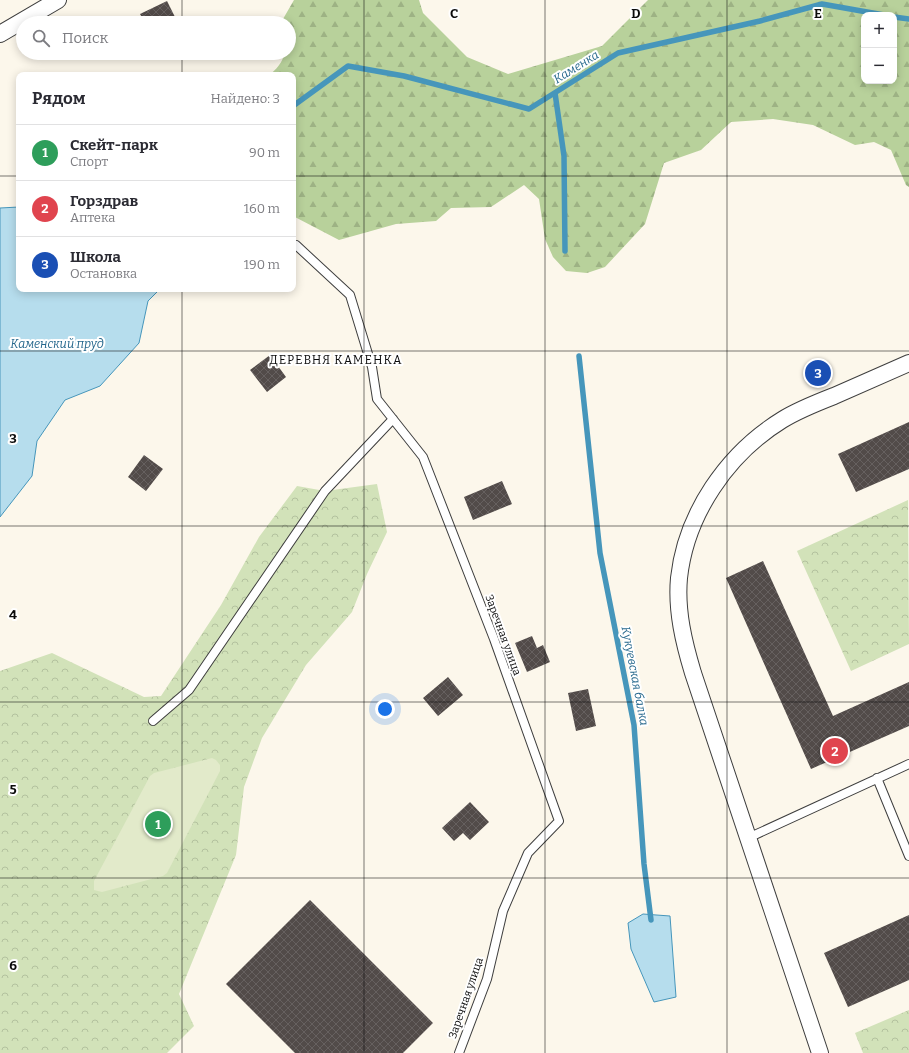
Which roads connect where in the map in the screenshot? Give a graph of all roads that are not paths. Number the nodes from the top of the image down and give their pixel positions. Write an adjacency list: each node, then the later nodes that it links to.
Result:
1 (58, 0): 2 (street)
2 (31, 16)
3 (16, 25): 4 (street)
4 (0, 34)
5 (296, 245): 7 (lane, Заречная улица)
6 (909, 363): 11 (street)
7 (393, 419): 8 (lane); 13 (lane, Заречная улица)
8 (154, 721)
9 (909, 764): 10 (lane)
10 (877, 778): 11 (lane); 12 (lane)
11 (748, 838): 14 (street)
12 (909, 856)
13 (459, 1053)
14 (820, 1053)

